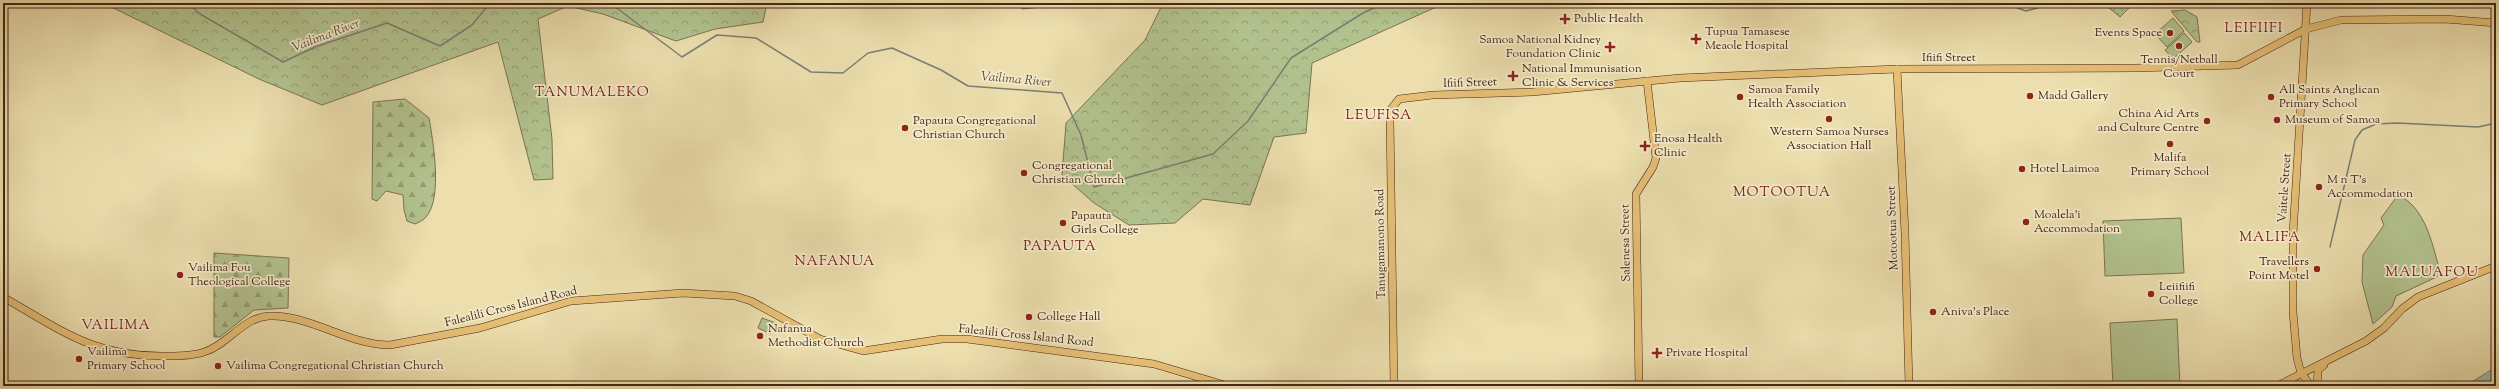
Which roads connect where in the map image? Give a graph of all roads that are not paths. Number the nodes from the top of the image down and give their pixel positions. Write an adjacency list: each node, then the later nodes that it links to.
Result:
1 (2307, 3): 3 (main road, Vaitele Street)
2 (2496, 23): 3 (main road, Ifiifi Street)
3 (2306, 30): 4 (main road, Ifiifi Street); 10 (main road, Vaitele Street)
4 (1897, 69): 5 (main road, Ifiifi Street); 14 (main road, Motootua Street)
5 (1647, 81): 6 (main road, Ifiifi Street); 13 (main road, Salenesa Street)
6 (1395, 103): 12 (main road, Tanugamanono Road)
7 (2496, 266): 9 (main road)
8 (3, 297): 11 (main road, Falealili Cross Island Road)
9 (2332, 359): 10 (main road); 17 (main road)
10 (2301, 373): 15 (main road); 16 (main road)
11 (1228, 386)
12 (1394, 386)
13 (1639, 386)
14 (1909, 386)
15 (2277, 386)
16 (2311, 386)
17 (2317, 386)

